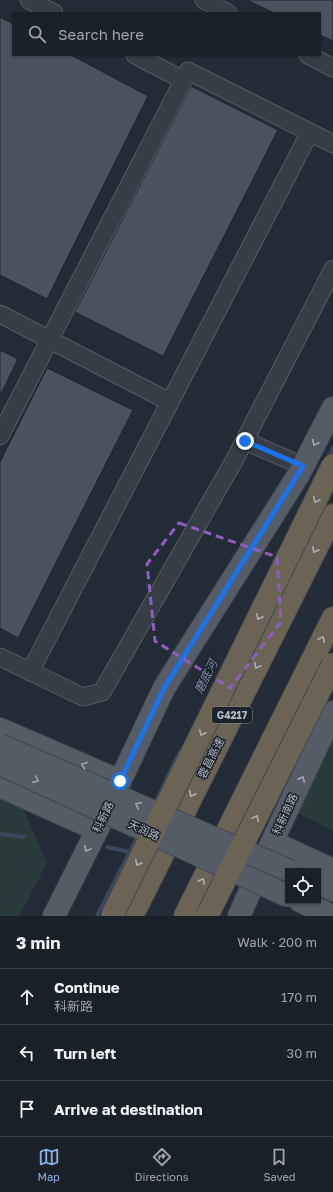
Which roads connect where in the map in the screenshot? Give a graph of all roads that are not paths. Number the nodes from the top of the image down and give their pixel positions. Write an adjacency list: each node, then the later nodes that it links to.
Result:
1 (28, 0): 3 (lane)
2 (204, 0): 4 (lane)
3 (52, 12)
4 (226, 12)
5 (137, 56): 8 (lane)
6 (310, 56): 7 (lane)
7 (333, 68)
8 (183, 80): 9 (lane); 13 (lane)
9 (310, 132): 10 (lane); 15 (lane)
10 (333, 144)
11 (333, 269): 18 (lane)
12 (0, 314): 13 (lane)
13 (50, 340): 15 (lane); 17 (lane)
14 (333, 390): 16 (main road, 科新路)
15 (170, 402): 26 (lane)
16 (329, 416): 20 (main road, 科新路, one-way to 20)
17 (0, 436)
18 (245, 441): 20 (lane); 26 (lane)
19 (333, 465): 44 (highway, one-way to 44, bridge)
20 (303, 466): 32 (main road, 科新路)
21 (333, 515): 45 (highway, 蓉昌高速 / G4217, one-way to 45)
22 (333, 618): 30 (highway, one-way to 22)
23 (333, 651): 30 (highway)
24 (0, 657): 26 (lane)
25 (333, 664): 47 (highway, one-way to 25, bridge)
26 (30, 672)
27 (333, 712): 34 (main road, 科新南路, one-way to 27)
28 (0, 729): 32 (main road, one-way to 28)
29 (0, 745): 35 (main road, 天润路, one-way to 29, bridge)
30 (268, 748): 46 (highway, one-way to 30)
31 (3, 772): 33 (main road); 40 (main road, 天润路, one-way to 40, bridge)
32 (120, 781): 33 (main road, 科新路)
33 (97, 830): 37 (main road, 科新路, one-way to 37)
34 (272, 842): 36 (main road); 48 (main road, 科新南路)
35 (285, 869)
36 (333, 870)
37 (75, 872): 42 (main road); 43 (main road, 科新路)
38 (321, 884): 39 (main road)
39 (333, 890)
40 (285, 895)
41 (306, 904): 49 (main road)
42 (40, 916)
43 (54, 916)
44 (112, 916)
45 (132, 916)
46 (185, 916)
47 (208, 916)
48 (239, 916)
49 (332, 916)

